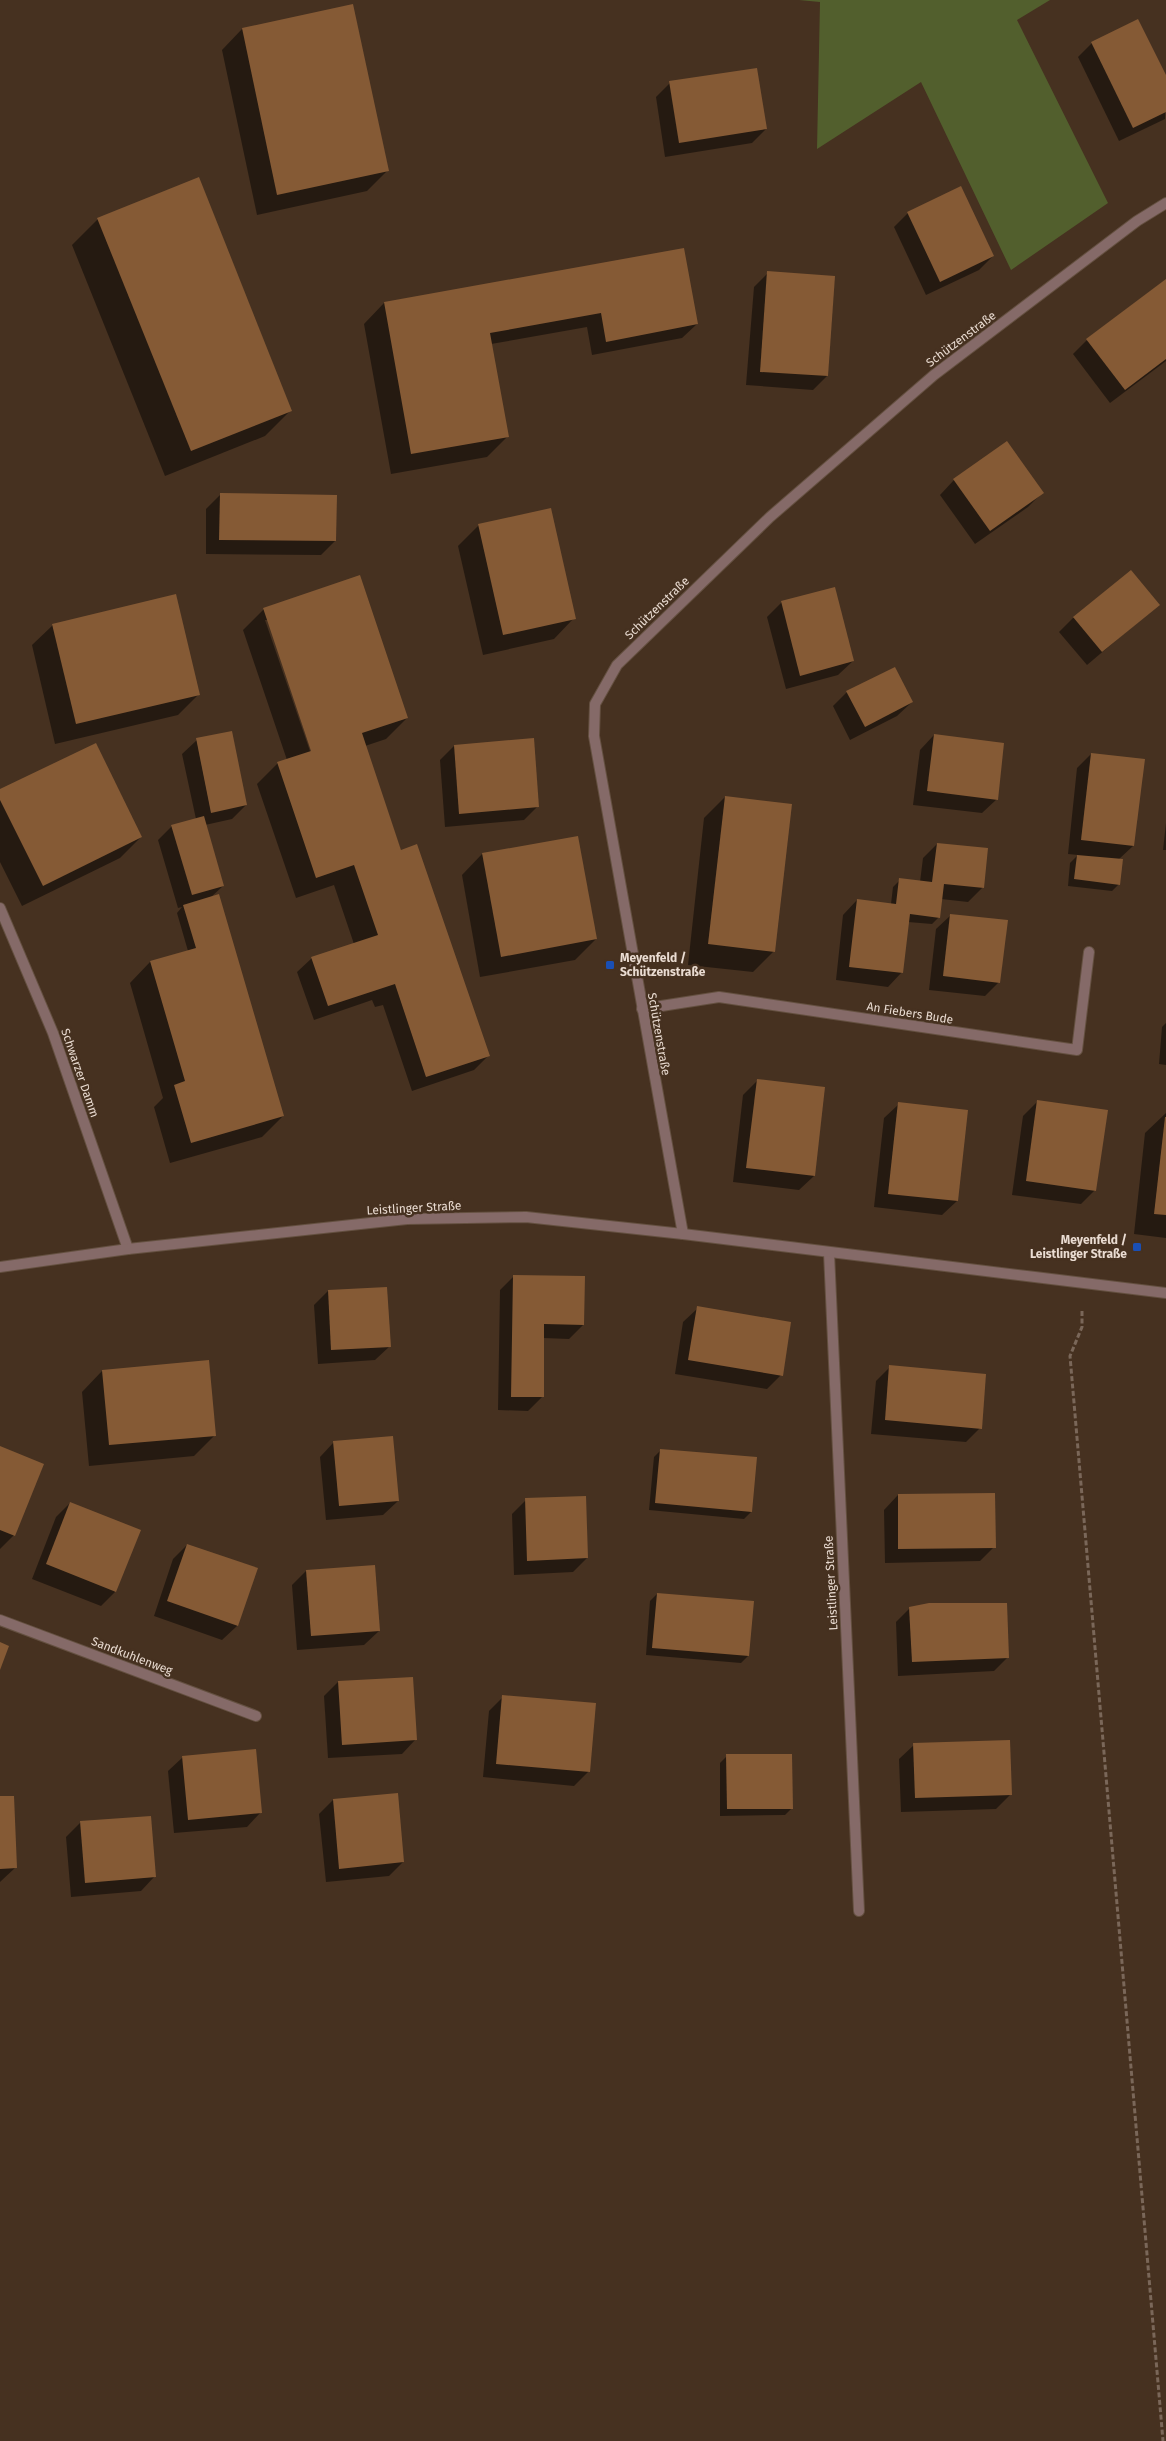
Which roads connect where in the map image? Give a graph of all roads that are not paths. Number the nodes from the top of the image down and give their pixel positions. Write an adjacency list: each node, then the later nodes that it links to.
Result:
1 (1166, 203): 4 (street, Schützenstraße)
2 (0, 908): 6 (street, Schwarzer Damm)
3 (1089, 952): 4 (street, An Fiebers Bude)
4 (642, 1009): 5 (street, Schützenstraße)
5 (683, 1234): 6 (street, Leistlinger Straße); 7 (street, Leistlinger Straße)
6 (128, 1249): 8 (street, Leistlinger Straße)
7 (829, 1253): 9 (street, Leistlinger Straße); 12 (street, Leistlinger Straße)
8 (0, 1267)
9 (1166, 1293)
10 (0, 1620): 11 (street, Sandkuhlenweg)
11 (256, 1716)
12 (859, 1911)

